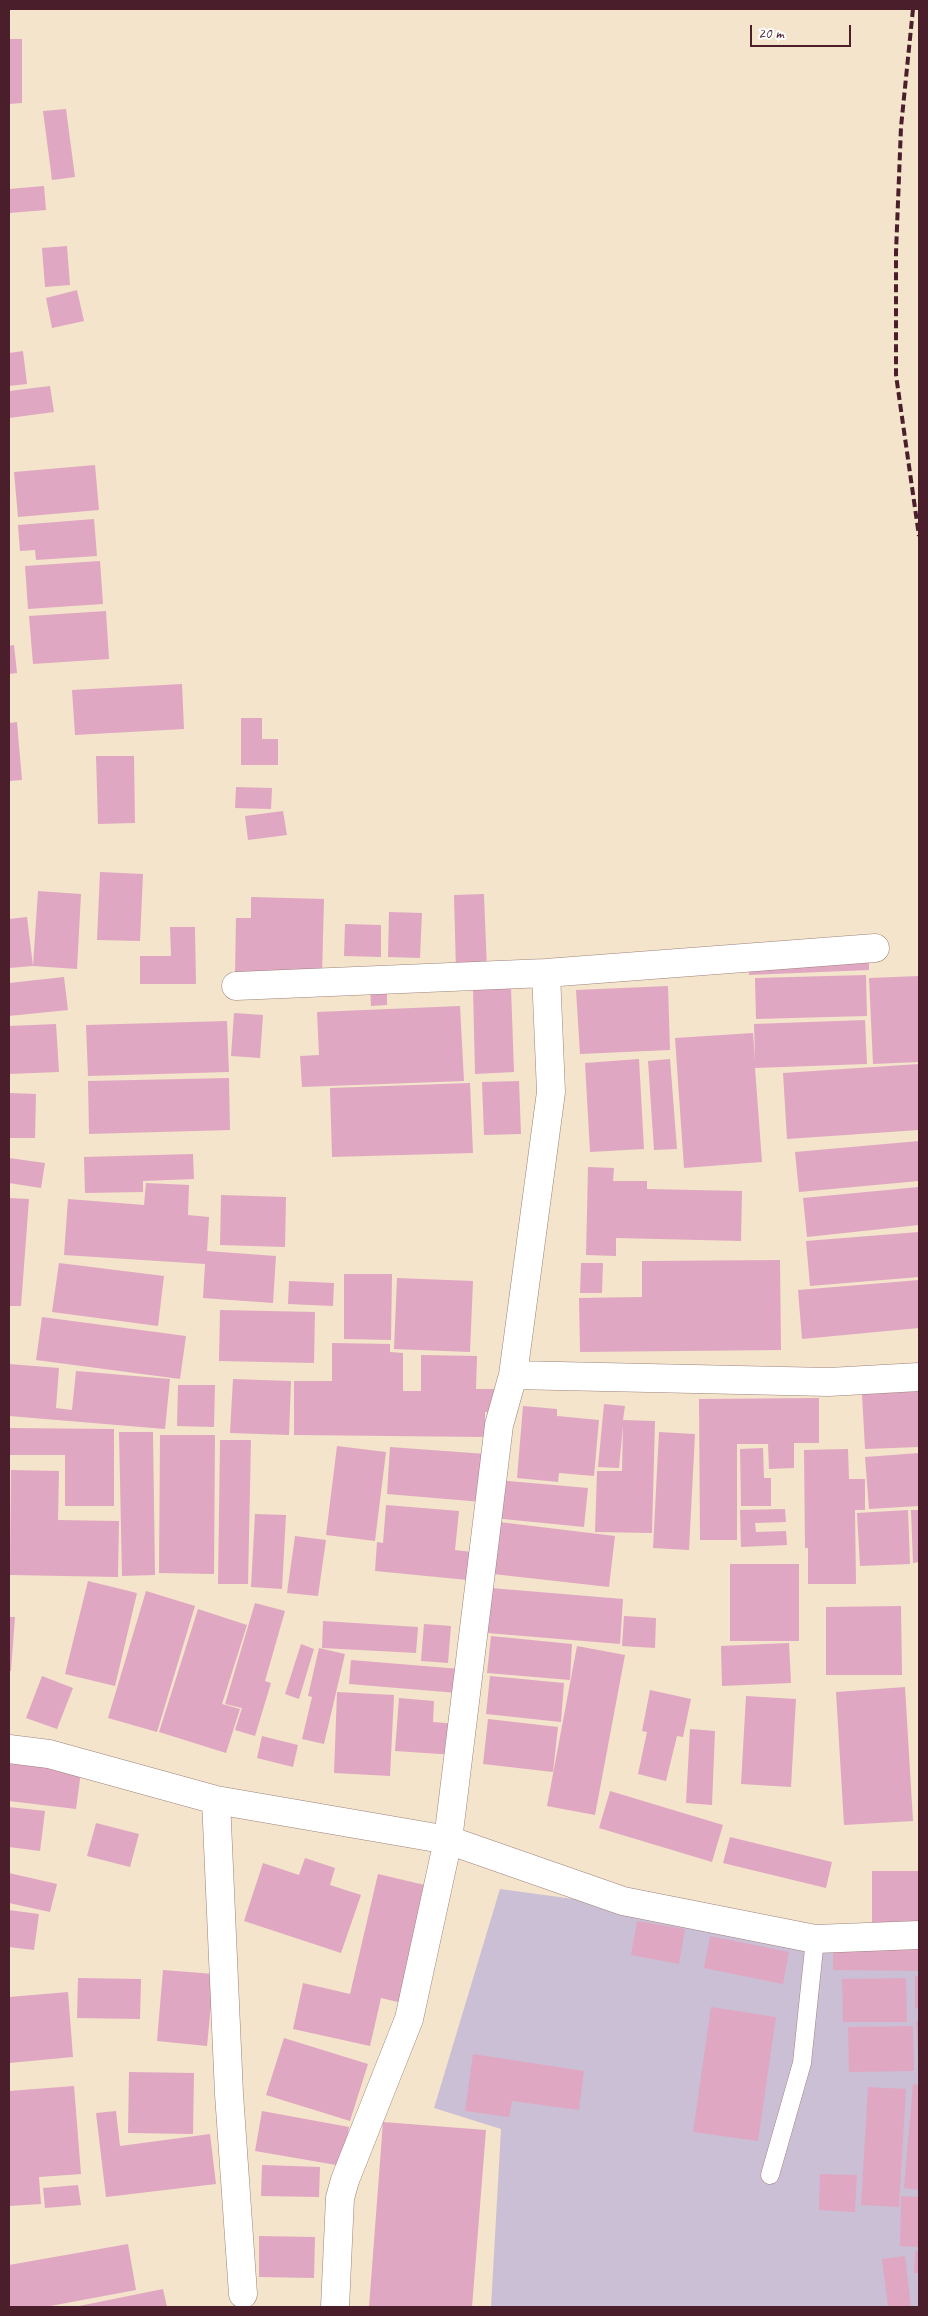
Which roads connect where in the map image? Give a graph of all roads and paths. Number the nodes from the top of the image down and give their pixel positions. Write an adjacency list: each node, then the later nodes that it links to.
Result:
1 (875, 948): 2 (street)
2 (546, 973): 3 (street); 4 (street)
3 (236, 986)
4 (513, 1375): 5 (street); 8 (street)
5 (919, 1377)
6 (9, 1749): 7 (street)
7 (216, 1800): 8 (street); 12 (street)
8 (448, 1840): 10 (street); 13 (street)
9 (919, 1936): 10 (street)
10 (815, 1939): 11 (lane)
11 (770, 2176)
12 (243, 2294)
13 (335, 2307)

